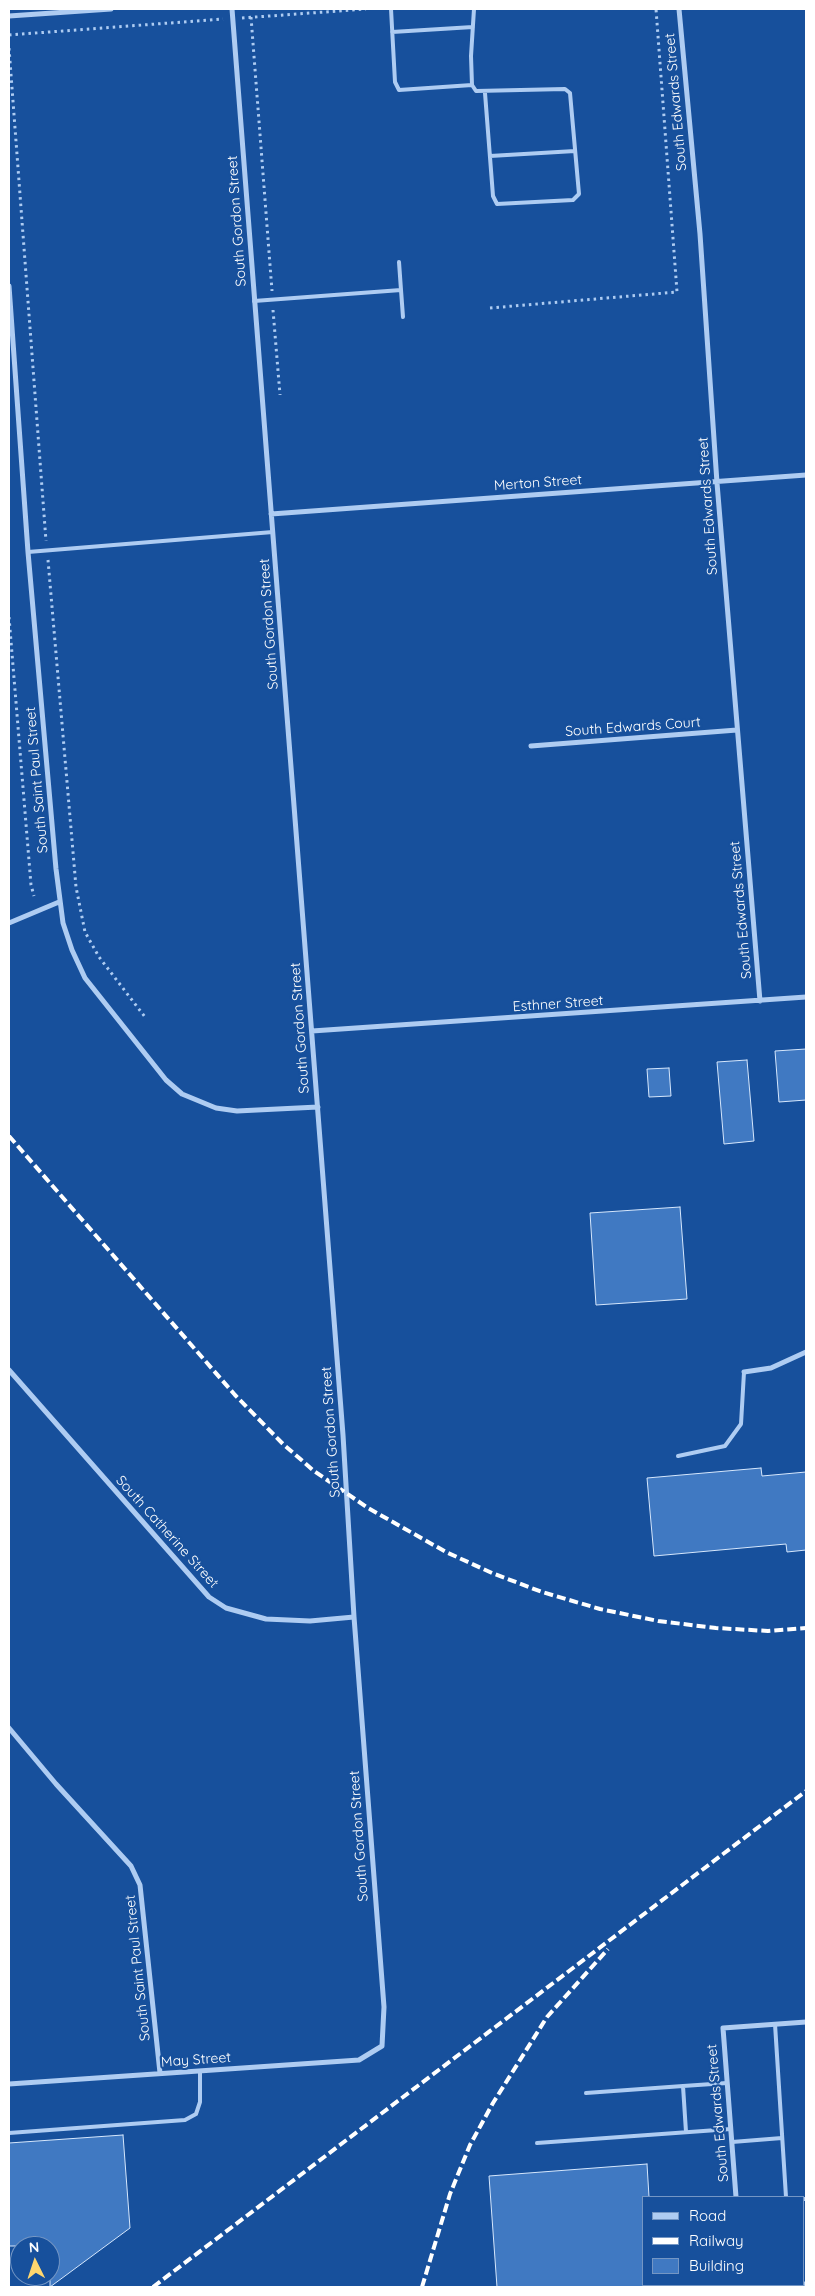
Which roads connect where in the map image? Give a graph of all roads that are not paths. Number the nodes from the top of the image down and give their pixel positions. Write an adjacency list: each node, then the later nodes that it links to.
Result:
1 (107, 9): 2 (street); 7 (street)
2 (111, 9)
3 (232, 9): 17 (street, South Gordon Street)
4 (391, 9): 9 (lane)
5 (474, 9): 8 (lane)
6 (679, 9): 20 (street, South Edwards Street)
7 (9, 16)
8 (473, 28): 9 (lane); 10 (lane)
9 (392, 32): 10 (lane)
10 (472, 85): 11 (lane)
11 (485, 92): 12 (lane); 13 (lane)
12 (575, 151): 13 (lane); 13 (lane)
13 (490, 156)
14 (399, 262): 16 (lane)
15 (9, 286): 23 (street, South Saint Paul Street)
16 (400, 290): 17 (lane); 18 (lane)
17 (254, 301): 21 (street, South Gordon Street)
18 (403, 317)
19 (806, 475): 20 (street, Merton Street)
20 (716, 483): 21 (street, Merton Street); 24 (street, South Edwards Street)
21 (271, 514): 22 (street, South Gordon Street)
22 (273, 532): 23 (lane); 30 (street, South Gordon Street)
23 (28, 552): 26 (street, South Saint Paul Street)
24 (737, 730): 25 (street, South Edwards Court); 29 (street, South Edwards Street)
25 (531, 746)
26 (59, 902): 27 (street); 31 (street, South Saint Paul Street)
27 (9, 923)
28 (806, 998): 29 (street, Esthner Street)
29 (760, 1001): 30 (street, Esthner Street)
30 (312, 1031): 31 (street, South Gordon Street)
31 (318, 1107): 36 (street, South Gordon Street)
32 (806, 1352): 34 (street)
33 (9, 1370): 36 (street, South Catherine Street)
34 (744, 1372): 35 (lane)
35 (678, 1456)
36 (354, 1617): 40 (street, South Gordon Street)
37 (9, 1728): 42 (street, South Saint Paul Street)
38 (806, 2022): 39 (street)
39 (775, 2024): 43 (street, South Edwards Street); 50 (lane)
40 (382, 2046): 41 (street, May Street)
41 (200, 2071): 42 (street, May Street); 49 (lane)
42 (160, 2074): 44 (street, May Street)
43 (727, 2083): 45 (lane); 47 (street, South Edwards Street)
44 (9, 2084)
45 (683, 2086): 46 (lane); 48 (lane)
46 (586, 2093)
47 (731, 2129): 48 (lane); 51 (street, South Edwards Street)
48 (686, 2132): 52 (lane)
49 (9, 2133)
50 (782, 2138): 51 (lane); 54 (lane)
51 (732, 2142): 53 (street, South Edwards Street)
52 (537, 2143)
53 (736, 2196)
54 (786, 2196)
55 (772, 2286): 56 (lane)
56 (756, 2287)

